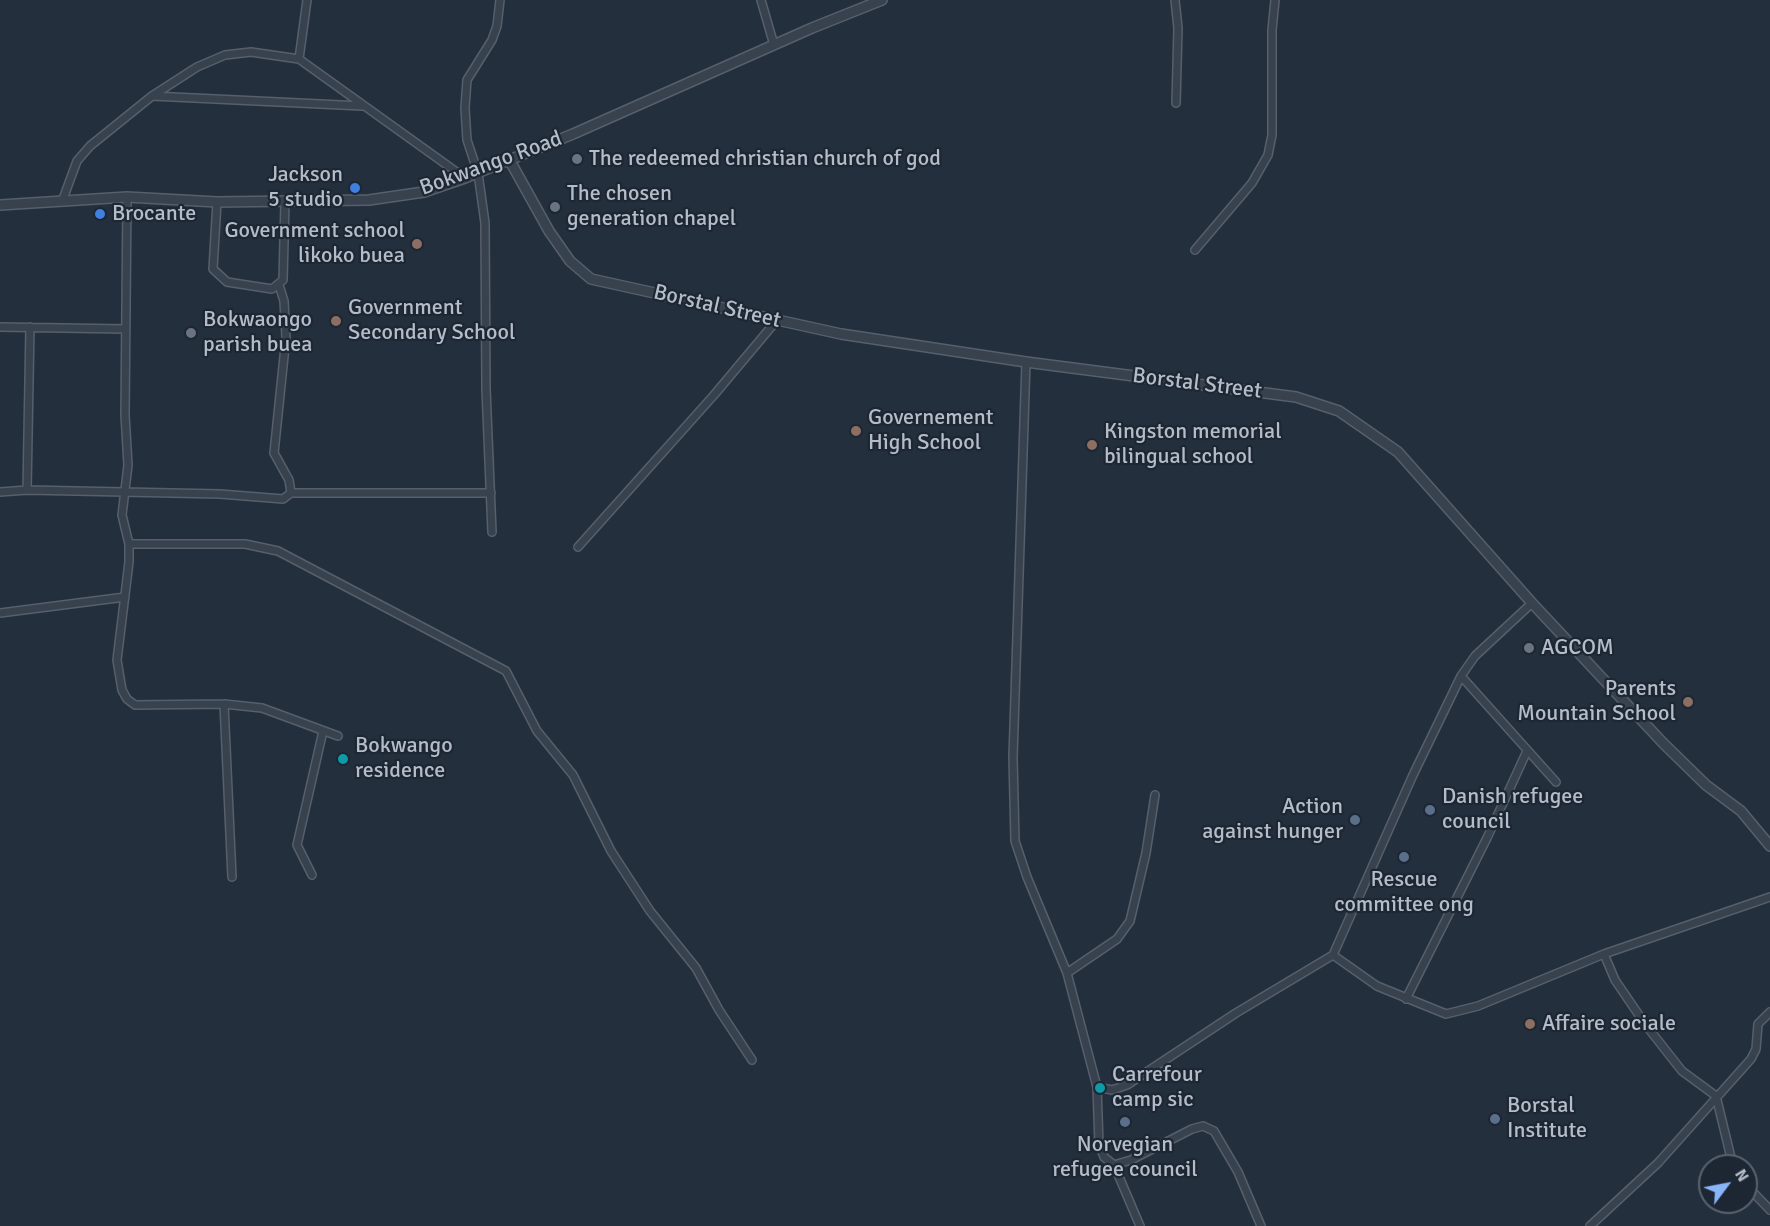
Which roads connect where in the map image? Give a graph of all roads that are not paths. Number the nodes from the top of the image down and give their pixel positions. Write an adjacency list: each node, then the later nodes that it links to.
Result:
1 (307, 0): 8 (street)
2 (500, 0): 13 (street)
3 (761, 0): 7 (street)
4 (882, 0): 7 (street, Bokwango Road)
5 (1175, 0): 10 (street)
6 (1275, 0): 20 (street)
7 (774, 45): 12 (street, Bokwango Road)
8 (298, 59): 9 (street); 11 (street)
9 (152, 96): 11 (street); 16 (street)
10 (1176, 103)
11 (364, 106): 14 (street)
12 (510, 161): 13 (street, Bokwango Road); 22 (street, Borstal Street)
13 (478, 172): 14 (street, Bokwango Road); 30 (street)
14 (465, 178): 18 (street, Bokwango Road)
15 (127, 197): 16 (street, Bokwango Road); 17 (street, Bokwango Road); 25 (street)
16 (63, 199): 19 (street, Bokwango Road)
17 (217, 202): 18 (street, Bokwango Road); 21 (street)
18 (285, 202): 21 (street)
19 (0, 205)
20 (1195, 250)
21 (279, 285): 29 (street)
22 (777, 320): 26 (street, Borstal Street); 34 (street)
23 (0, 327): 24 (street)
24 (30, 327): 25 (street); 27 (street)
25 (125, 329): 31 (street)
26 (1026, 362): 36 (street, Borstal Street); 51 (street)
27 (27, 490): 28 (street); 31 (street)
28 (0, 492)
29 (291, 493): 30 (street); 31 (street)
30 (491, 493): 32 (street)
31 (124, 494): 33 (street)
32 (492, 532)
33 (129, 544): 35 (street); 54 (street)
34 (578, 547)
35 (125, 597): 37 (street); 39 (street)
36 (1532, 603): 38 (street); 45 (street, Borstal Street)
37 (0, 613)
38 (1461, 676): 42 (street); 50 (street)
39 (224, 704): 40 (street); 47 (street)
40 (323, 731): 41 (street); 46 (street)
41 (338, 736)
42 (1527, 751): 43 (street); 52 (street)
43 (1556, 782)
44 (1155, 795): 51 (street)
45 (1770, 846)
46 (312, 875)
47 (232, 877)
48 (1770, 897): 49 (street)
49 (1604, 954): 52 (street); 56 (street)
50 (1333, 955): 52 (street); 55 (street)
51 (1067, 973): 55 (street)
52 (1406, 999)
53 (1770, 1012): 56 (street)
54 (752, 1060)
55 (1097, 1087): 58 (street)
56 (1716, 1096): 57 (street); 63 (street)
57 (1730, 1154)
58 (1114, 1165): 61 (street); 62 (street)
59 (1758, 1198): 60 (street)
60 (1770, 1210)
61 (1140, 1226)
62 (1261, 1226)
63 (1590, 1226)

